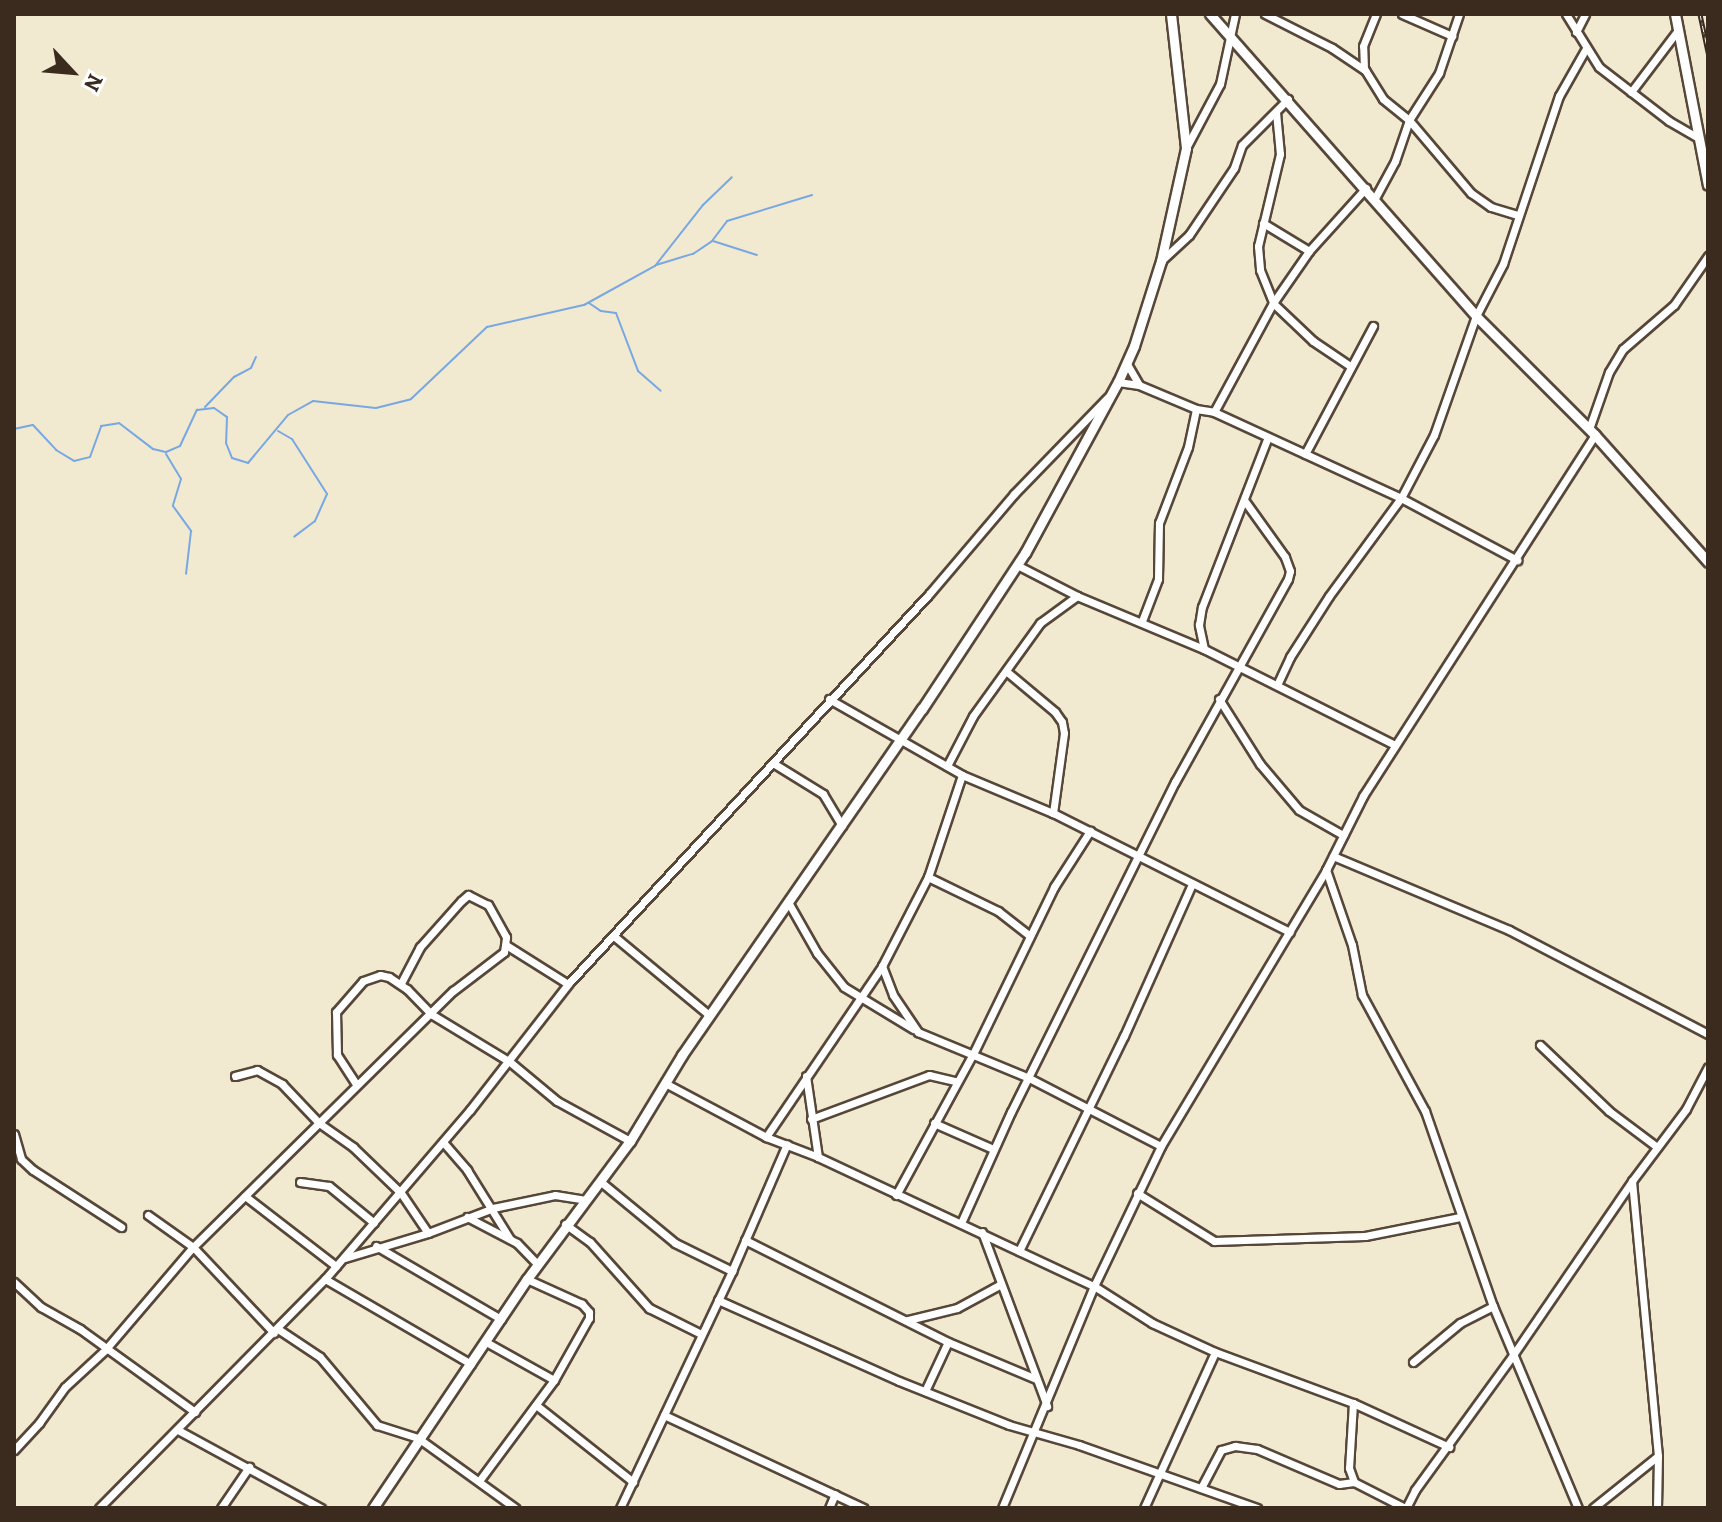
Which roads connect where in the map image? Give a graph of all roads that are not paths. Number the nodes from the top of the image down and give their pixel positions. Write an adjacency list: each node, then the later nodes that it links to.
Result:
1 (1171, 14): 22 (street)
2 (1210, 14): 12 (street)
3 (1235, 14): 12 (street)
4 (1265, 14): 16 (street)
5 (1376, 14): 16 (street)
6 (1402, 14): 14 (street)
7 (1459, 14): 14 (street)
8 (1566, 14): 13 (street)
9 (1585, 14): 13 (street)
10 (1675, 14): 11 (street)
11 (1678, 30): 17 (street); 21 (street)
12 (1228, 32): 18 (street); 22 (street)
13 (1576, 32): 15 (street)
14 (1452, 36): 20 (street)
15 (1585, 50): 17 (street); 26 (street)
16 (1365, 70): 20 (street)
17 (1631, 92): 21 (street)
18 (1288, 99): 19 (street); 24 (street)
19 (1276, 112): 27 (street); 30 (street)
20 (1409, 120): 25 (street); 26 (street)
21 (1699, 138): 23 (street)
22 (1186, 148): 30 (street)
23 (1708, 185)
24 (1366, 188): 25 (street); 28 (street)
25 (1375, 198): 32 (street)
26 (1518, 215): 32 (street)
27 (1263, 223): 28 (street); 31 (street)
28 (1309, 251): 31 (street)
29 (1708, 256): 41 (street)
30 (1161, 261): 34 (street)
31 (1273, 303): 35 (street); 40 (street)
32 (1476, 316): 41 (street); 44 (street)
33 (1373, 326): 35 (street)
34 (1127, 364): 36 (street); 37 (street)
35 (1350, 366): 43 (street)
36 (1118, 382): 37 (street); 38 (street)
37 (1139, 385): 39 (street)
38 (1109, 396): 48 (street); 55 (street)
39 (1196, 409): 40 (street); 50 (street)
40 (1214, 412): 42 (street)
41 (1592, 432): 46 (street); 47 (street)
42 (1268, 437): 43 (street); 45 (street)
43 (1305, 454): 44 (street)
44 (1401, 498): 46 (street); 54 (street)
45 (1244, 500): 51 (street); 52 (street)
46 (1517, 560): 58 (street)
47 (1708, 562)
48 (1017, 565): 49 (street); 57 (street)
49 (1077, 596): 50 (street); 53 (street)
50 (1142, 621): 51 (street)
51 (1204, 649): 52 (street)
52 (1238, 667): 54 (street); 56 (street)
53 (1006, 671): 60 (street); 62 (street)
54 (1277, 685): 58 (street)
55 (829, 699): 57 (street); 59 (street)
56 (1219, 699): 65 (street); 66 (street)
57 (902, 738): 60 (street); 63 (street)
58 (1395, 745): 65 (street)
59 (773, 763): 63 (street); 74 (street)
60 (947, 766): 61 (street)
61 (962, 775): 62 (street); 69 (street)
62 (1053, 813): 64 (street)
63 (842, 826): 71 (street)
64 (1090, 831): 66 (street); 73 (street)
65 (1343, 835): 67 (street)
66 (1139, 856): 70 (street); 90 (street)
67 (1333, 856): 68 (street); 83 (street)
68 (1326, 870): 72 (street); 118 (street)
69 (928, 877): 73 (street); 76 (street)
70 (1192, 884): 72 (street); 94 (street)
71 (788, 902): 79 (street); 81 (street)
72 (1290, 932): 103 (street)
73 (1029, 935): 85 (street)
74 (615, 937): 78 (street); 81 (street)
75 (506, 945): 77 (street); 78 (street); 80 (street)
76 (882, 966): 79 (street); 82 (street)
77 (401, 983): 80 (street); 93 (street)
78 (568, 984): 86 (street)
79 (860, 998): 82 (street); 89 (street)
80 (431, 1014): 86 (street); 93 (street)
81 (709, 1015): 92 (street)
82 (918, 1032): 85 (street)
83 (1708, 1034)
84 (1540, 1045): 104 (street)
85 (973, 1054): 90 (street); 91 (street)
86 (510, 1062): 100 (street); 101 (street)
87 (1708, 1067): 104 (street)
88 (235, 1076): 96 (street)
89 (806, 1076): 95 (street); 99 (street)
90 (1029, 1078): 94 (street); 105 (street)
91 (956, 1081): 95 (street); 97 (street)
92 (665, 1083): 99 (street); 100 (street)
93 (356, 1084): 96 (street)
94 (1086, 1108): 103 (street); 129 (street)
95 (811, 1119): 106 (street)
96 (319, 1123): 110 (street); 113 (street)
97 (934, 1123): 105 (street); 112 (street)
98 (14, 1134): 122 (street)
99 (766, 1137): 102 (street)
100 (630, 1141): 109 (street)
101 (443, 1142): 110 (street); 115 (street)
102 (787, 1144): 106 (street); 126 (street)
103 (1161, 1146): 111 (street)
104 (1657, 1147): 107 (street)
105 (993, 1149): 120 (street)
106 (818, 1157): 112 (street)
107 (1632, 1181): 149 (street); 165 (street)
108 (300, 1182): 119 (street)
109 (601, 1182): 114 (street); 133 (street)
110 (401, 1193): 119 (street); 124 (street)
111 (1137, 1193): 118 (street); 138 (street)
112 (896, 1195): 120 (street)
113 (245, 1196): 128 (street); 132 (street)
114 (586, 1200): 115 (street); 121 (street)
115 (493, 1208): 117 (street); 125 (street)
116 (148, 1215): 128 (street)
117 (467, 1217): 124 (street); 125 (street)
118 (1460, 1217): 140 (street)
119 (374, 1223): 130 (street)
120 (961, 1223): 123 (street)
121 (565, 1224): 131 (street); 144 (street)
122 (121, 1227)
123 (982, 1232): 129 (street); 137 (street)
124 (428, 1233): 127 (street)
125 (510, 1239): 131 (street)
126 (745, 1240): 133 (street); 142 (street)
127 (376, 1246): 130 (street); 141 (street)
128 (193, 1247): 143 (street); 147 (street)
129 (1019, 1251): 138 (street)
130 (343, 1258): 132 (street)
131 (537, 1264): 135 (street)
132 (336, 1266): 134 (street)
133 (732, 1271): 139 (street)
134 (325, 1279): 143 (street); 151 (street)
135 (527, 1279): 141 (street); 153 (street)
136 (14, 1282): 147 (street)
137 (1001, 1284): 142 (street); 152 (street)
138 (1094, 1286): 148 (street); 157 (street)
139 (718, 1300): 144 (street); 154 (street)
140 (1493, 1306): 149 (street); 150 (street)
141 (501, 1319): 145 (street)
142 (908, 1320): 146 (street)
143 (276, 1331): 158 (street); 162 (street)
144 (701, 1334): 159 (street)
145 (486, 1342): 151 (street); 153 (street)
146 (948, 1342): 152 (street); 154 (street)
147 (105, 1350): 158 (street); 164 (street)
148 (1215, 1352): 155 (street); 167 (street)
149 (1513, 1355): 163 (street); 185 (street)
150 (1413, 1362)
151 (471, 1364): 162 (street)
152 (1036, 1379): 157 (street)
153 (554, 1380): 156 (street)
154 (925, 1391): 161 (street)
155 (1353, 1403): 163 (street); 170 (street)
156 (536, 1405): 168 (street); 169 (street)
157 (1047, 1406): 161 (street)
158 (195, 1412): 160 (street)
159 (664, 1415): 169 (street); 172 (street)
160 (178, 1430): 166 (street); 173 (street)
161 (1033, 1432): 167 (street); 181 (street)
162 (418, 1438): 168 (street); 176 (street)
163 (1449, 1447): 184 (street)
164 (14, 1450)
165 (1658, 1456): 186 (street); 187 (street)
166 (249, 1467): 174 (street); 175 (street)
167 (1158, 1475): 171 (street); 182 (street)
168 (479, 1481): 177 (street)
169 (633, 1482): 178 (street)
170 (1354, 1482): 171 (street); 184 (street)
171 (1201, 1488): 183 (street)
172 (835, 1494): 179 (street); 180 (street)
173 (99, 1508)
174 (221, 1508)
175 (321, 1508)
176 (373, 1508)
177 (515, 1508)
178 (620, 1508)
179 (829, 1508)
180 (863, 1508)
181 (1002, 1508)
182 (1144, 1508)
183 (1257, 1508)
184 (1405, 1508)
185 (1578, 1508)
186 (1593, 1508)
187 (1657, 1508)

